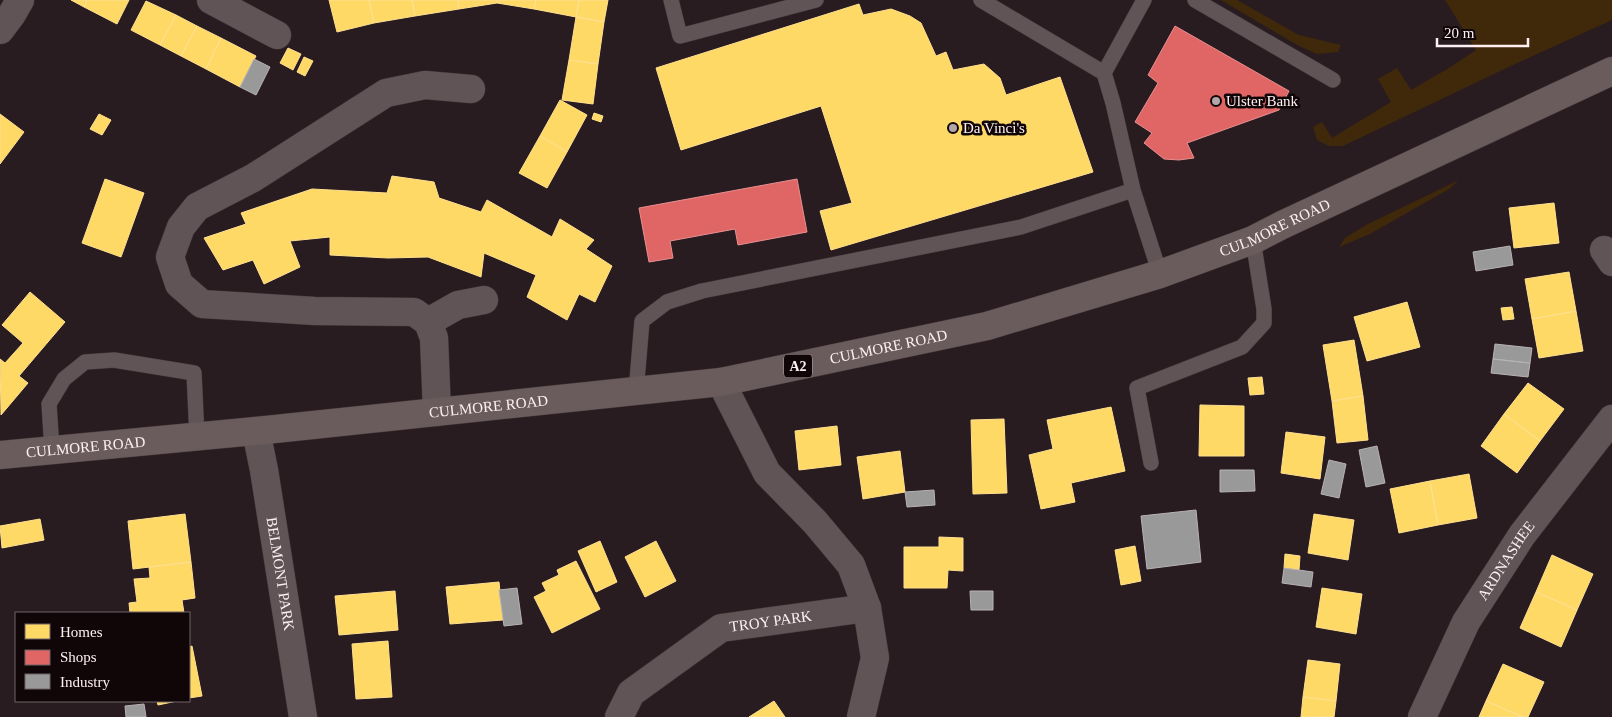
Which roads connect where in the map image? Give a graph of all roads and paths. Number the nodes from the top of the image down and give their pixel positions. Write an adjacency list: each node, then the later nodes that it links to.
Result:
1 (20, 0): 8 (street)
2 (210, 0): 9 (street)
3 (672, 0): 4 (lane)
4 (816, 0)
5 (980, 0): 11 (lane)
6 (1144, 0): 11 (lane)
7 (1195, 0): 12 (lane)
8 (0, 30)
9 (277, 35)
10 (1612, 70): 15 (highway, CULMORE ROAD / A2)
11 (1104, 73): 14 (lane)
12 (1333, 80)
13 (471, 89): 18 (street)
14 (1133, 190): 16 (lane); 20 (lane)
15 (1253, 240): 16 (highway, CULMORE ROAD / A2); 27 (lane)
16 (1160, 274): 19 (highway, CULMORE ROAD / A2)
17 (484, 300): 18 (street)
18 (428, 322): 21 (street)
19 (721, 382): 20 (highway, CULMORE ROAD / A2); 28 (street)
20 (636, 392): 21 (highway, CULMORE ROAD / A2)
21 (437, 412): 23 (highway, CULMORE ROAD / A2)
22 (1612, 419): 32 (street, ARDNASHEE)
23 (256, 431): 24 (highway, CULMORE ROAD / A2); 29 (street, BELMONT PARK)
24 (197, 437): 25 (highway, CULMORE ROAD / A2); 25 (lane)
25 (52, 450): 26 (highway, CULMORE ROAD / A2)
26 (0, 455)
27 (1151, 463)
28 (867, 608): 30 (street, TROY PARK); 31 (street)
29 (303, 717)
30 (619, 717)
31 (861, 717)
32 (1422, 717)

